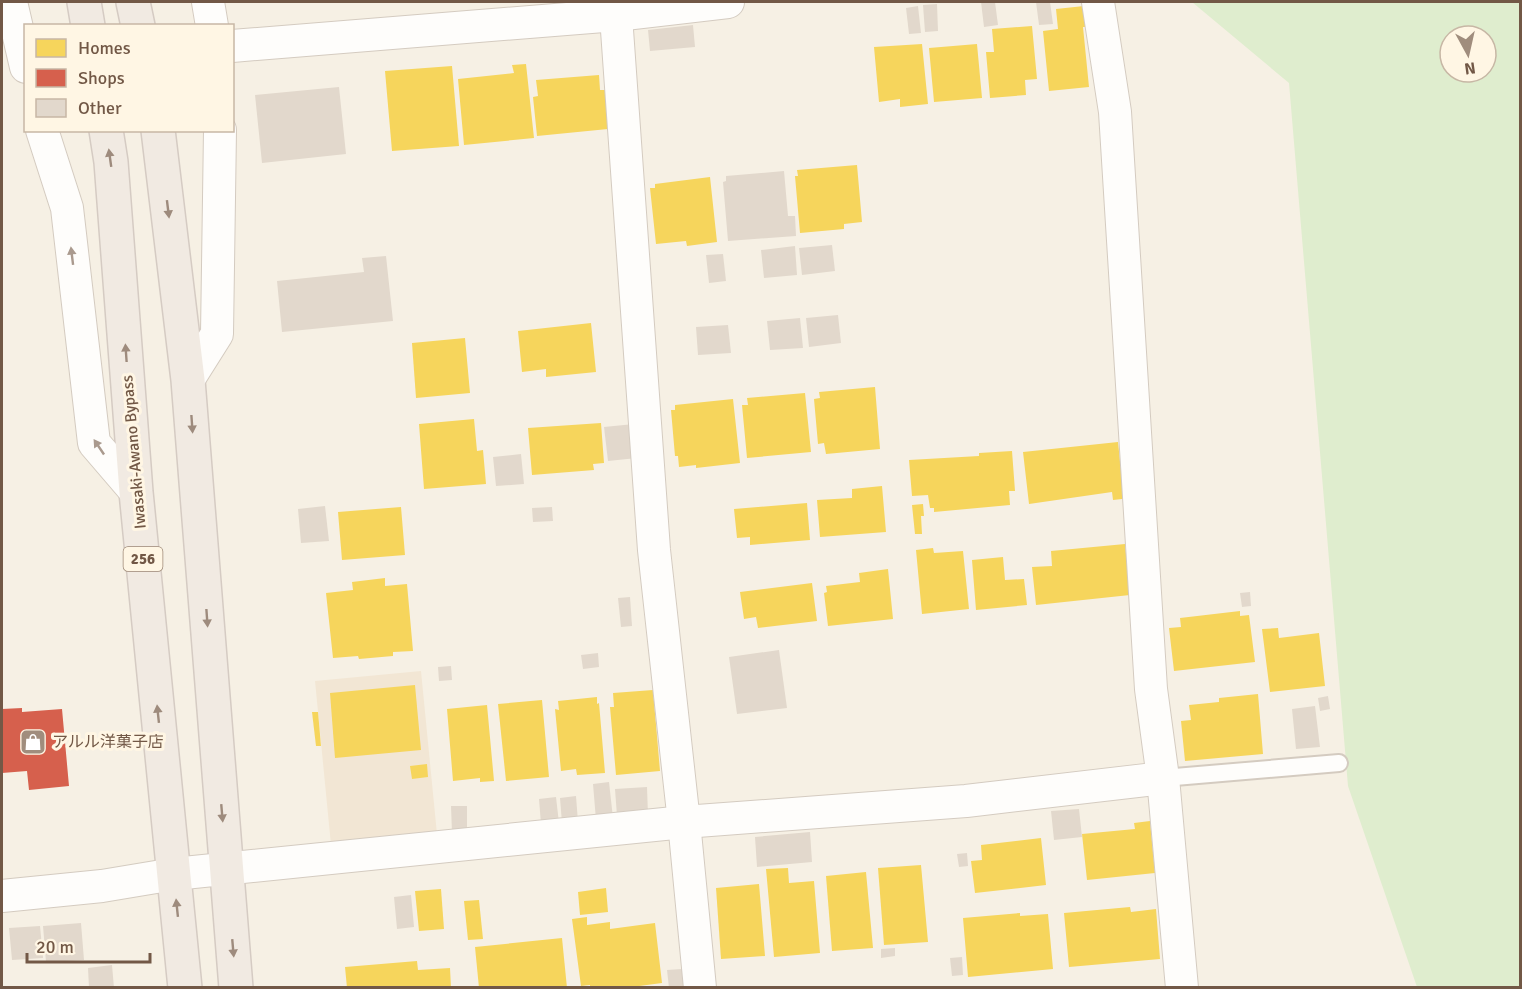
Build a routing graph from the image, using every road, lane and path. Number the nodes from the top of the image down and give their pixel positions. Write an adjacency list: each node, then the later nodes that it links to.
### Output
1 (11, 2): 12 (street)
2 (84, 2): 8 (highway)
3 (133, 2): 9 (highway)
4 (208, 2): 10 (street)
5 (728, 2): 7 (street)
6 (1098, 2): 20 (street)
7 (616, 8): 11 (street); 21 (street)
8 (88, 24)
9 (138, 24)
10 (212, 24)
11 (234, 46)
12 (17, 65)
13 (43, 132): 18 (street, one-way to 13)
14 (106, 132): 18 (highway, Iwasaki-Awano Bypass / 256, one-way to 14)
15 (158, 132): 17 (highway, one-way to 17)
16 (220, 132): 17 (street)
17 (188, 380): 22 (highway, one-way to 22)
18 (136, 492): 23 (highway, Iwasaki-Awano Bypass / 256, one-way to 18)
19 (1339, 763): 20 (lane)
20 (1163, 778): 21 (street); 28 (street)
21 (684, 822): 22 (street); 27 (street)
22 (226, 869): 23 (street); 26 (highway, one-way to 26)
23 (174, 874): 24 (street); 25 (highway, Iwasaki-Awano Bypass / 256, one-way to 23)
24 (2, 896)
25 (185, 987)
26 (236, 987)
27 (700, 987)
28 (1182, 987)

